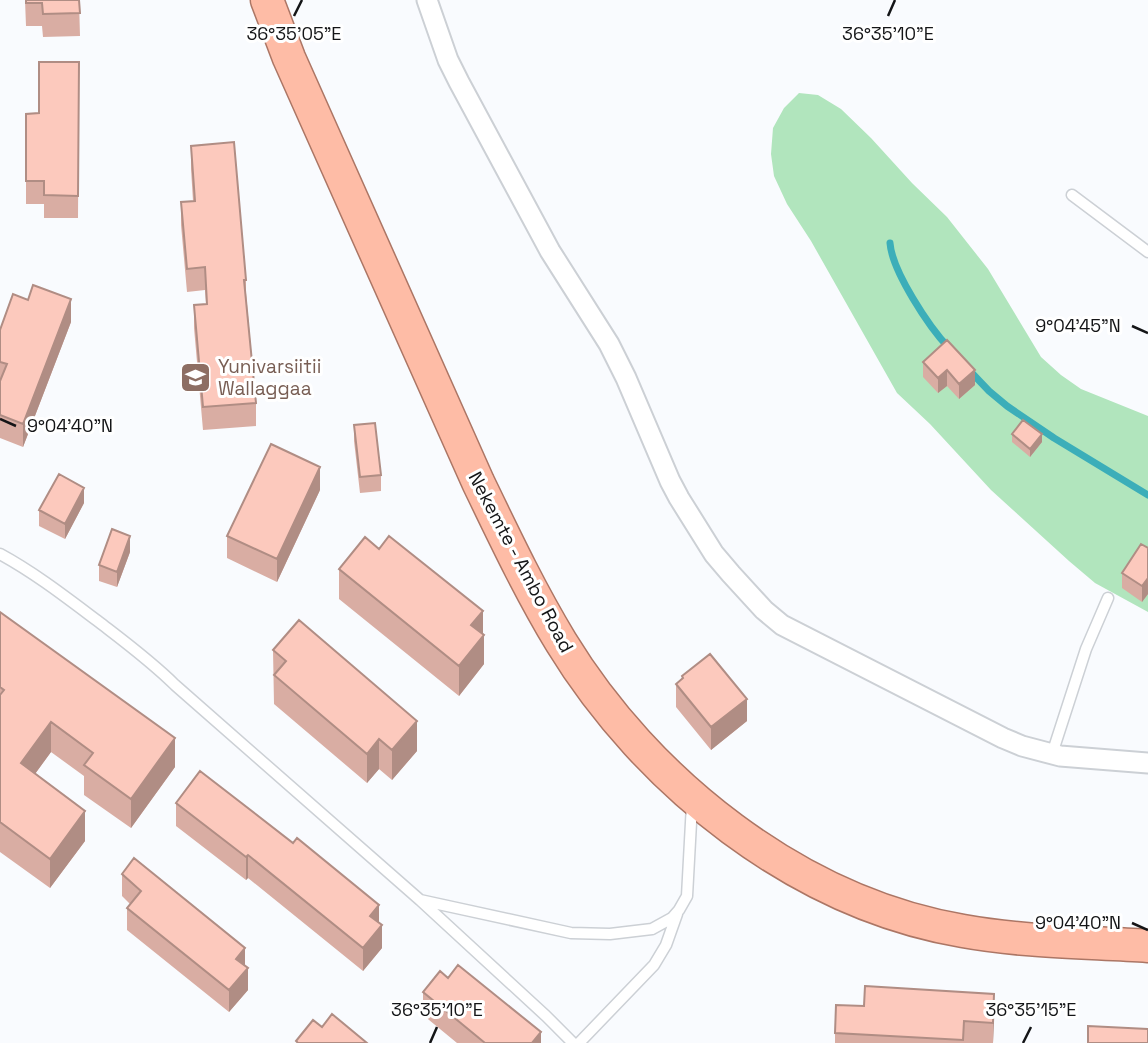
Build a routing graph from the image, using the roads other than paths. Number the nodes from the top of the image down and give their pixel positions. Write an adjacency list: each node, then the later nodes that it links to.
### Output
1 (267, 0): 9 (highway, Nekemte - Ambo Road)
2 (427, 0): 7 (street)
3 (1072, 195): 4 (lane)
4 (1148, 252)
5 (0, 554): 10 (lane)
6 (1108, 598): 7 (lane)
7 (1052, 754): 8 (street)
8 (1148, 763)
9 (693, 798): 11 (lane); 12 (highway, Nekemte - Ambo Road)
10 (420, 900): 11 (lane); 13 (lane)
11 (679, 910): 14 (lane)
12 (1148, 946)
13 (573, 1043)
14 (579, 1043)

